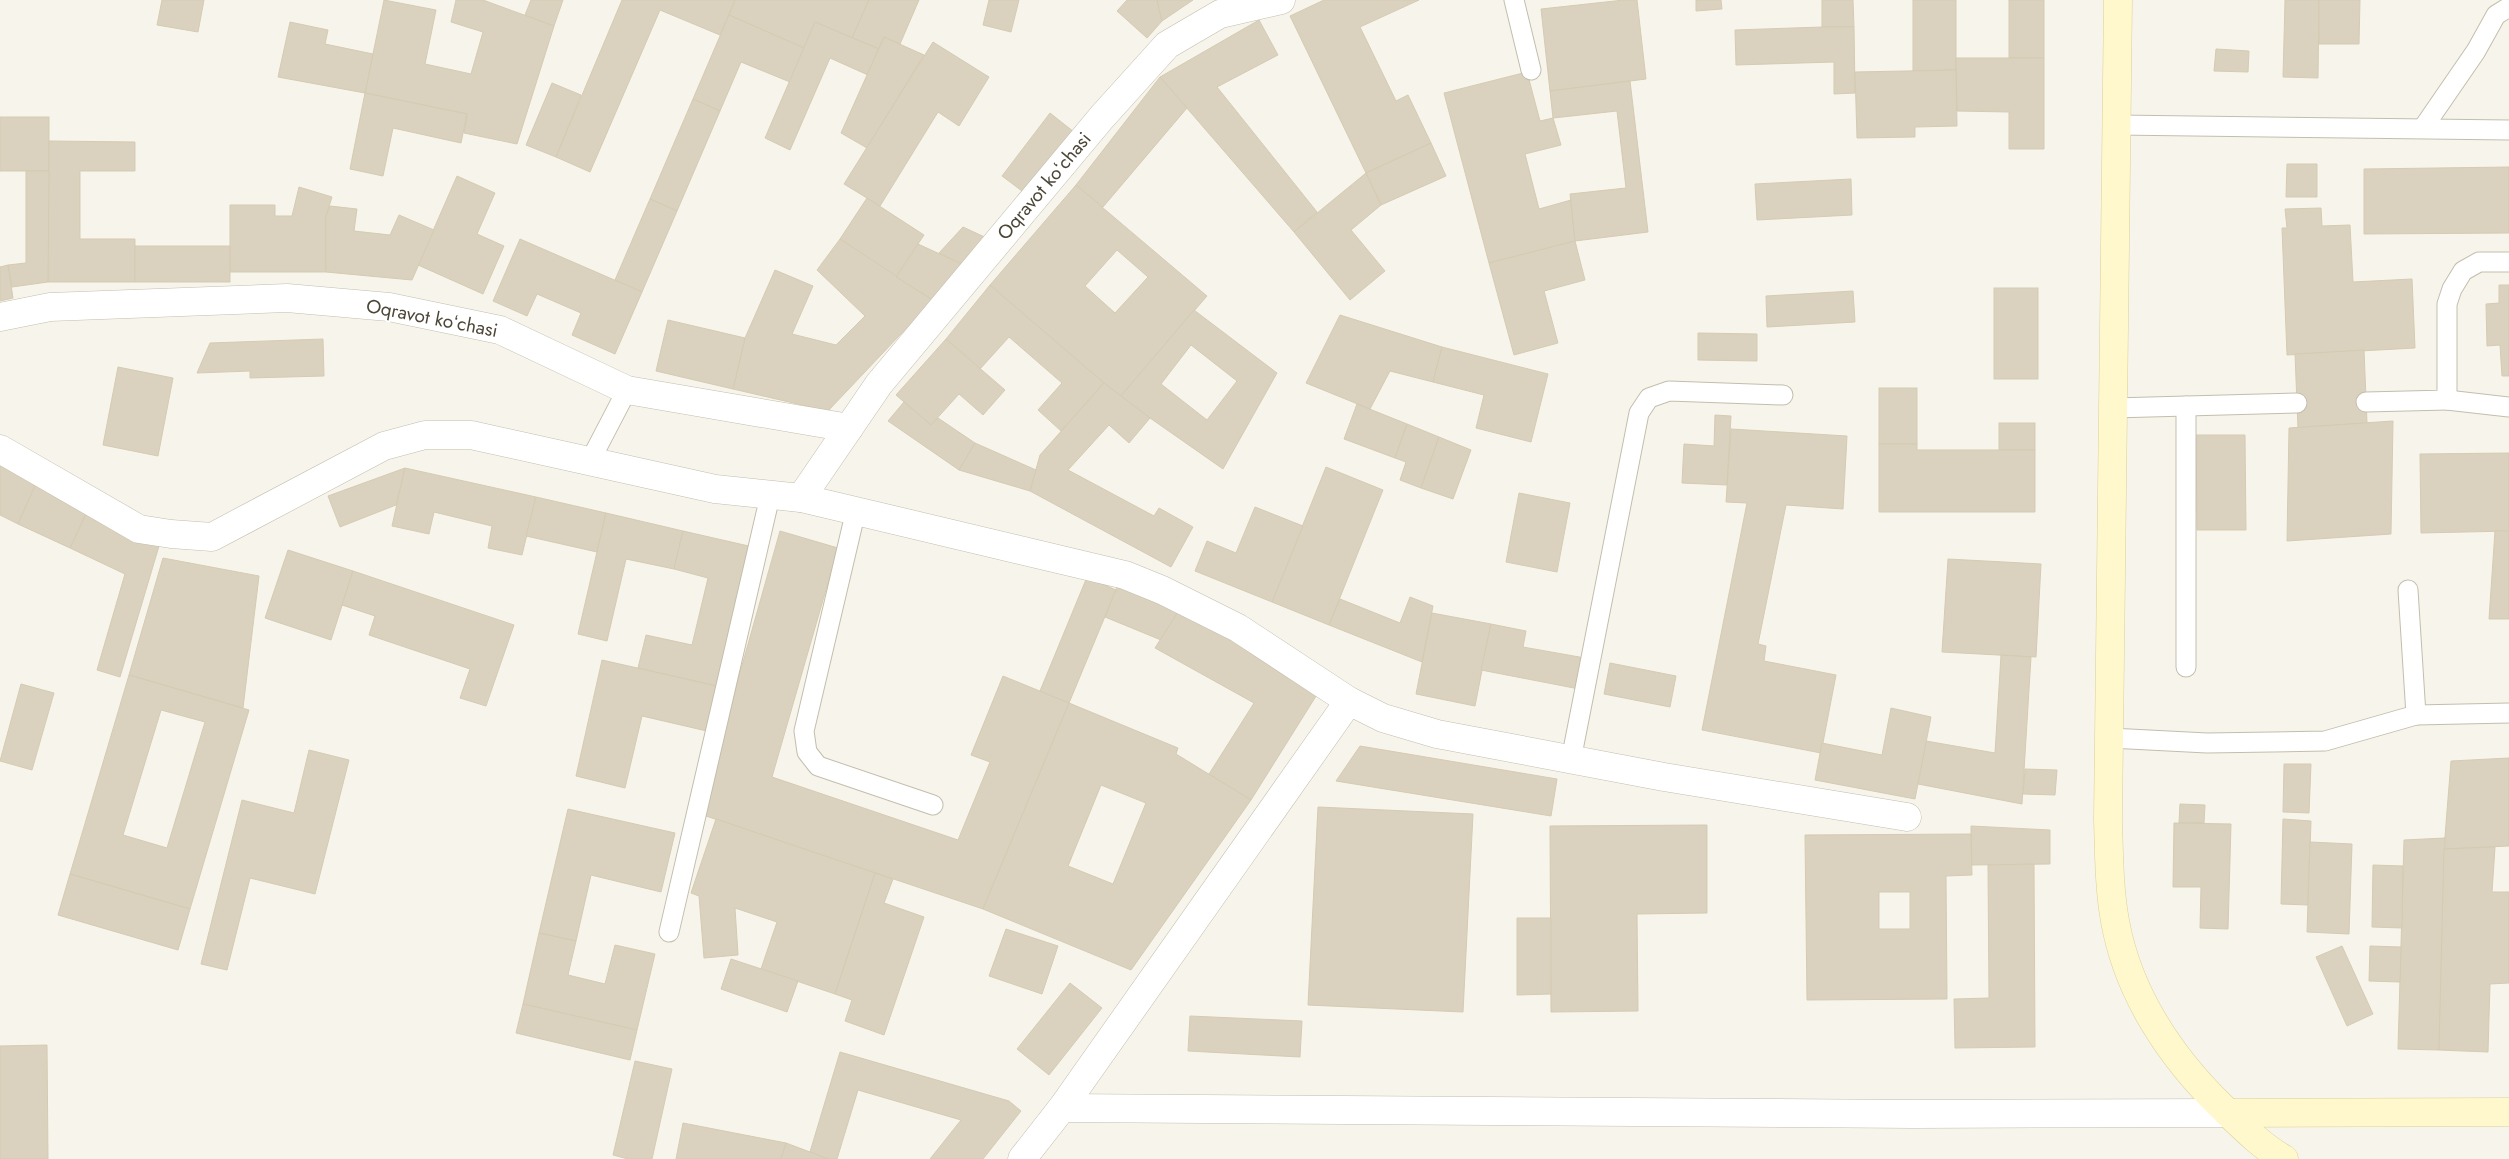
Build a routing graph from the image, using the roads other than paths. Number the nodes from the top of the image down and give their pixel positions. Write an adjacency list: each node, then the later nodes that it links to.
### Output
1 (1281, 0): 19 (street, Oqravot koʻchasi)
2 (1514, 0): 5 (lane)
3 (2118, 0): 6 (main road)
4 (2509, 7): 7 (lane)
5 (1531, 70)
6 (2117, 125): 7 (lane); 18 (main road)
7 (2423, 128): 8 (lane)
8 (2509, 130)
9 (2509, 262): 13 (lane)
10 (0, 317): 11 (street, Oqravot koʻchasi)
11 (627, 390): 19 (street, Oqravot koʻchasi); 21 (lane)
12 (1783, 395): 31 (lane)
13 (2447, 400): 14 (lane); 17 (lane)
14 (2366, 402)
15 (2297, 403): 16 (lane)
16 (2186, 406): 18 (lane); 26 (lane)
17 (2509, 407)
18 (2113, 408): 30 (main road)
19 (849, 428): 23 (street, Oqravot koʻchasi)
20 (0, 449): 21 (street)
21 (590, 460): 22 (street)
22 (770, 496): 23 (street); 34 (lane)
23 (801, 498): 24 (street)
24 (856, 510): 27 (street); 32 (lane)
25 (2408, 590): 29 (lane)
26 (2186, 667)
27 (1349, 701): 31 (street); 35 (street)
28 (2509, 713): 29 (lane)
29 (2416, 715): 30 (lane)
30 (2110, 738): 37 (main road)
31 (1571, 760): 33 (street)
32 (933, 804)
33 (1907, 817)
34 (669, 932)
35 (1062, 1108): 37 (street); 39 (street)
36 (2509, 1112): 37 (main road)
37 (2228, 1113): 38 (main road)
38 (2272, 1156)
39 (1022, 1159)

